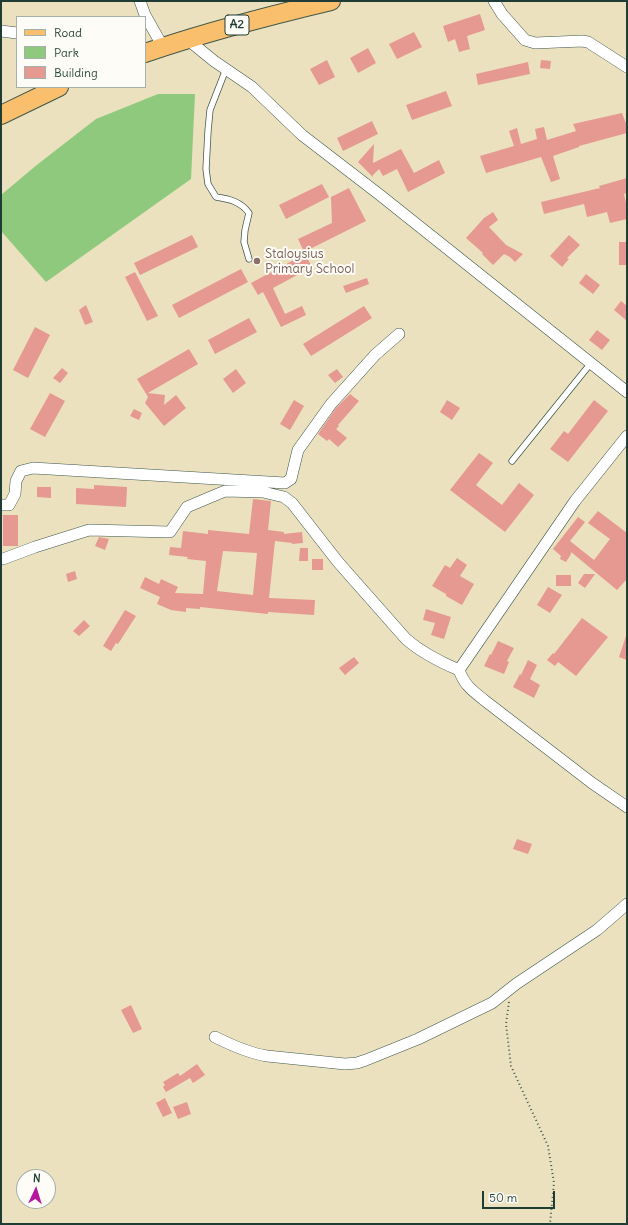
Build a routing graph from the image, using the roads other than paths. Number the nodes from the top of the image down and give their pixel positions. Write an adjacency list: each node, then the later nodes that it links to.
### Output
1 (140, 1): 4 (street)
2 (331, 1): 8 (main road, A2)
3 (494, 1): 11 (street)
4 (146, 16)
5 (146, 17): 9 (street)
6 (1, 31): 7 (street)
7 (16, 33)
8 (187, 39): 9 (main road, A2); 12 (street)
9 (163, 47): 10 (main road, A2)
10 (146, 53)
11 (627, 67)
12 (226, 69): 15 (lane); 17 (street)
13 (57, 88): 14 (main road)
14 (1, 114)
15 (248, 259)
16 (399, 334): 21 (street)
17 (591, 363): 18 (street); 20 (lane)
18 (627, 392)
19 (627, 436): 23 (street)
20 (512, 461)
21 (1, 505)
22 (3, 559): 23 (street)
23 (459, 670): 24 (street)
24 (627, 807)
25 (627, 904): 26 (street)
26 (215, 1037)

